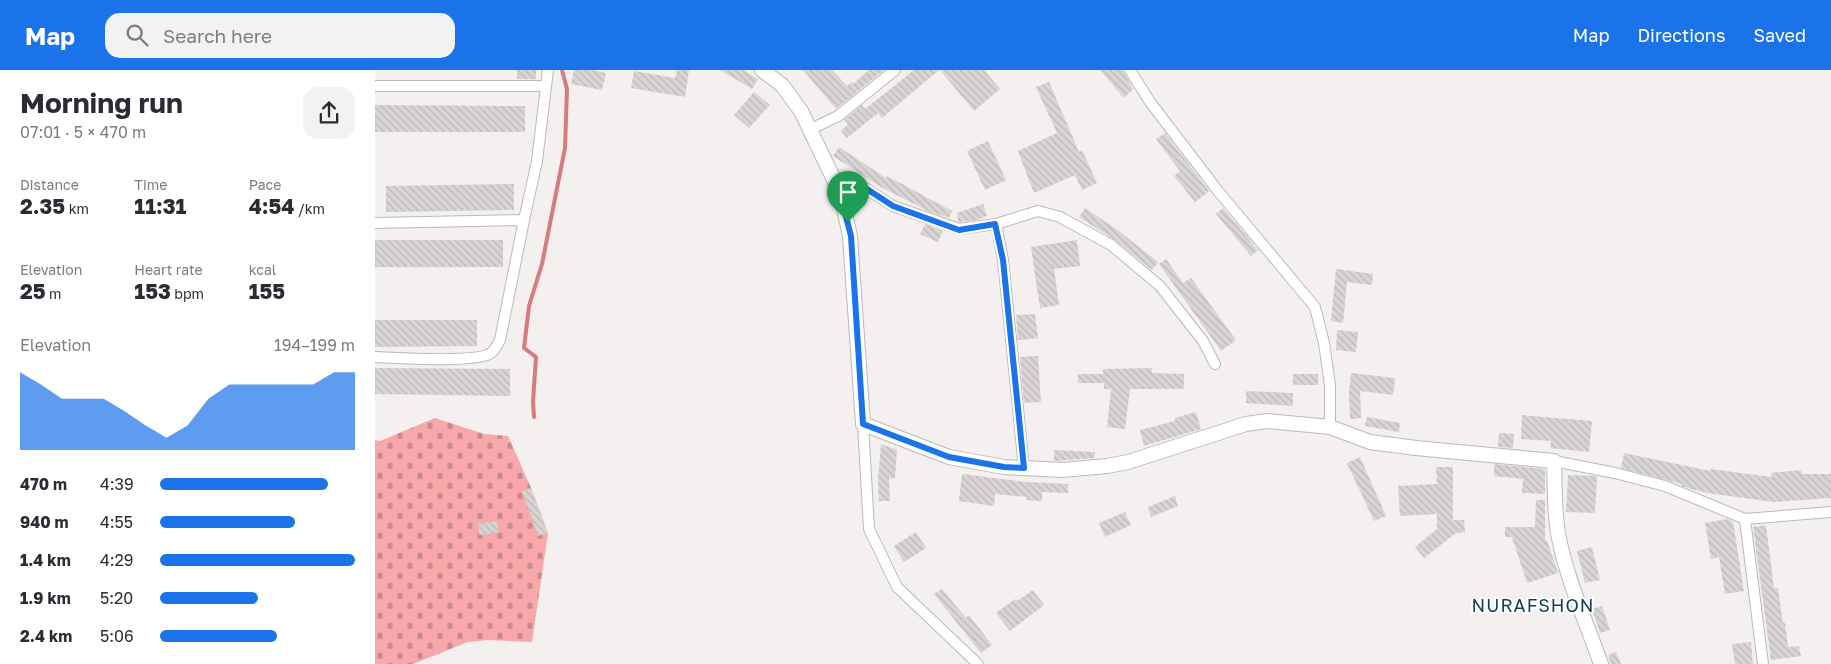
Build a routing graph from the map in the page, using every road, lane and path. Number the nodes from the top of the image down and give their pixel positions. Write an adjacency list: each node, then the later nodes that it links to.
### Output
1 (548, 70): 6 (street)
2 (762, 70): 7 (street)
3 (895, 70): 7 (street)
4 (1130, 70): 15 (street)
5 (375, 86): 6 (street)
6 (546, 86): 9 (street)
7 (809, 130): 8 (street)
8 (835, 182): 11 (street); 14 (street)
9 (524, 220): 10 (street); 12 (street)
10 (375, 223)
11 (995, 224): 13 (street); 17 (street)
12 (375, 358)
13 (1215, 364)
14 (863, 424): 17 (street); 20 (street)
15 (1330, 427): 16 (street); 17 (street)
16 (1555, 460): 19 (street); 21 (street)
17 (1024, 468)
18 (1831, 512): 19 (street)
19 (1745, 519): 22 (street)
20 (978, 664)
21 (1601, 664)
22 (1763, 664)

